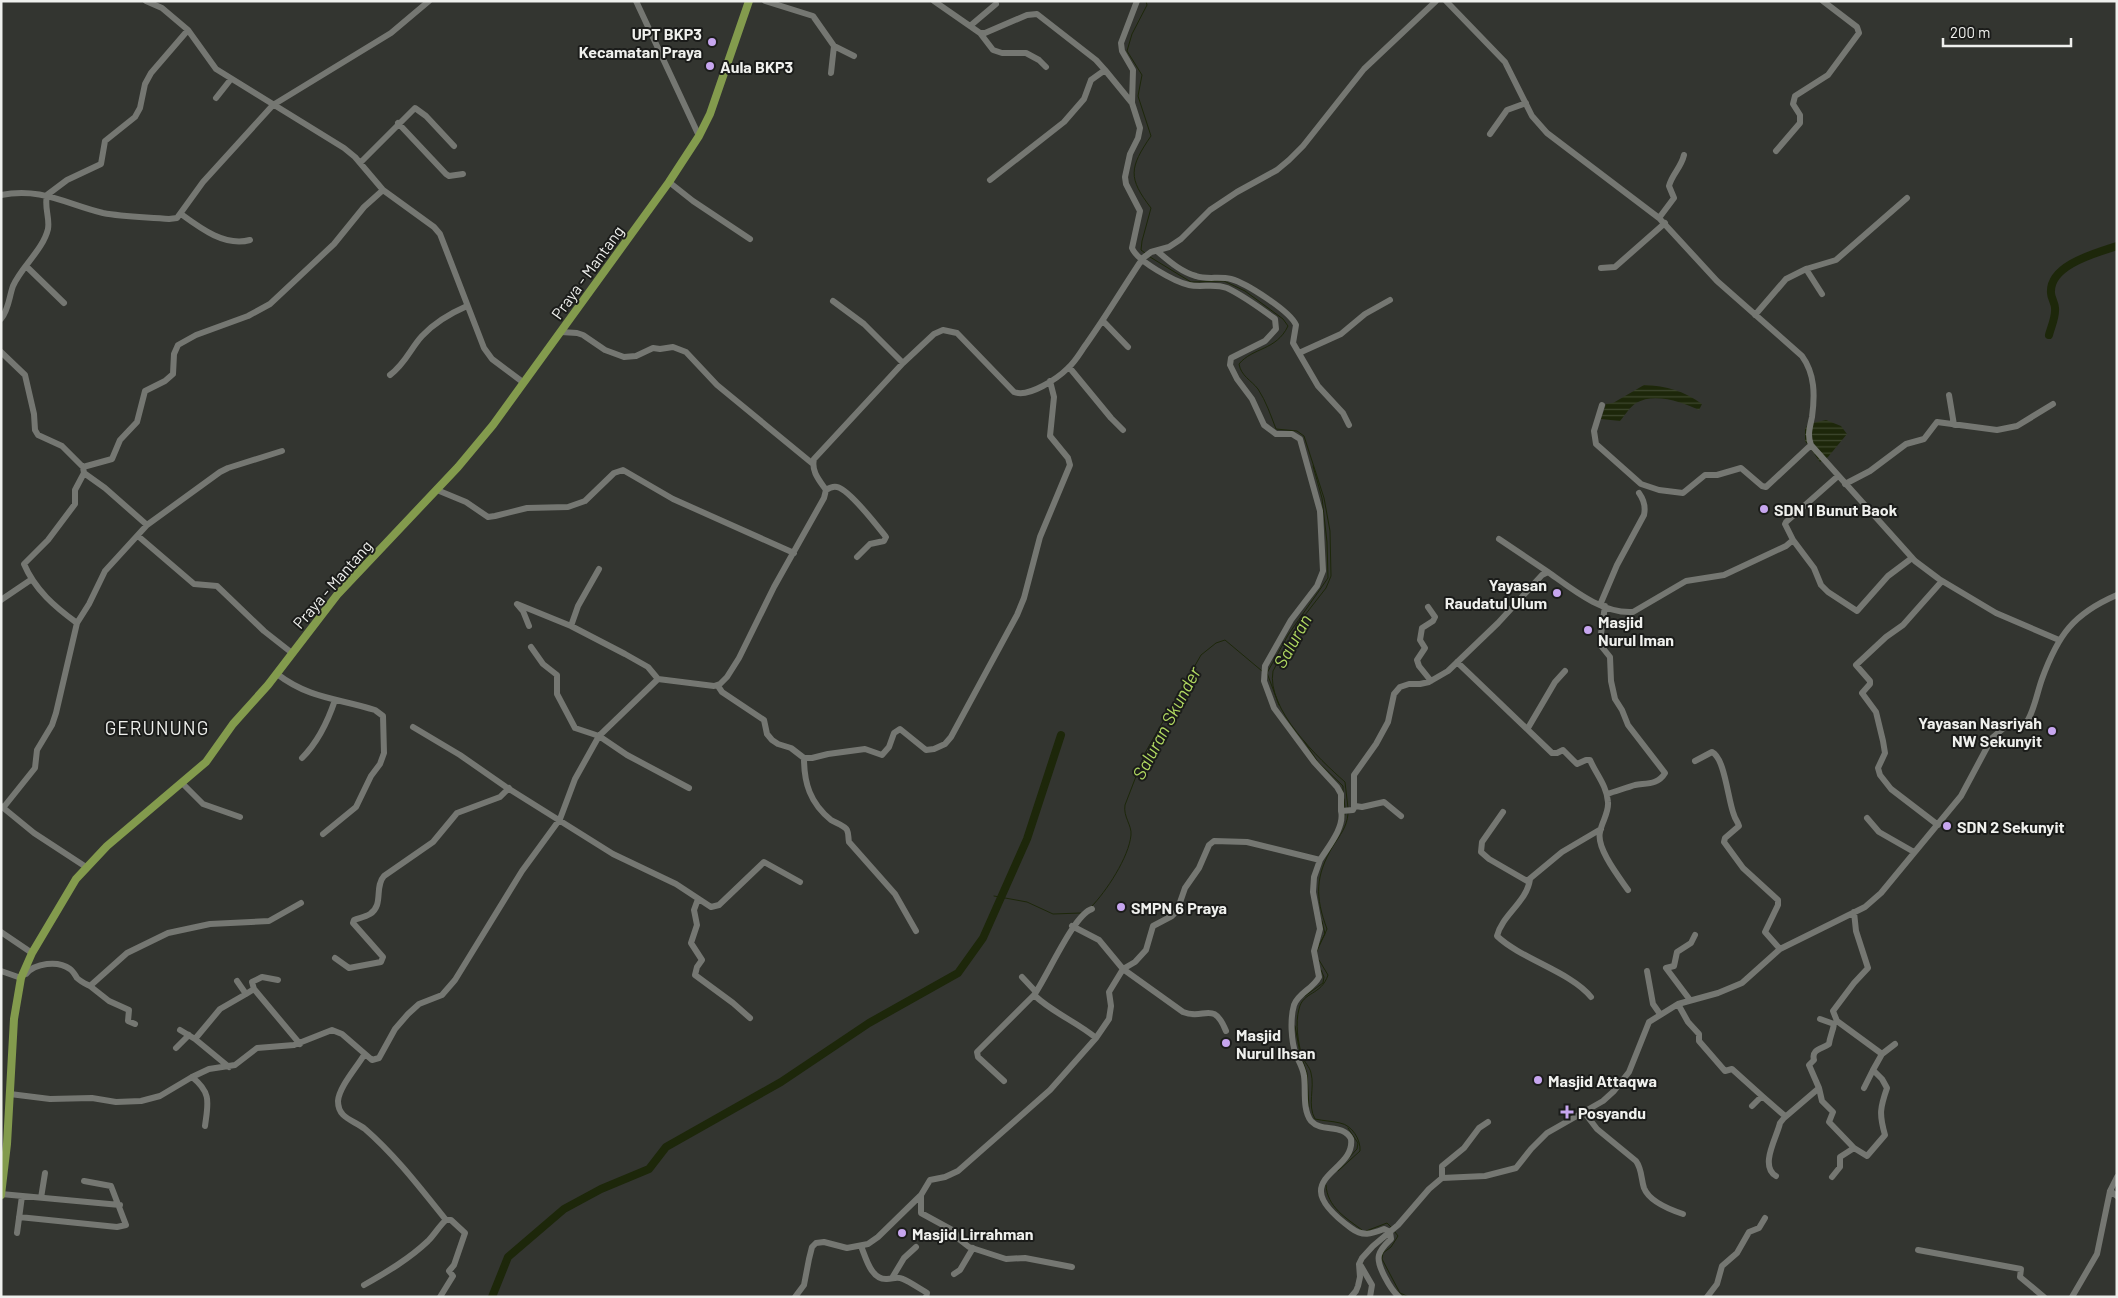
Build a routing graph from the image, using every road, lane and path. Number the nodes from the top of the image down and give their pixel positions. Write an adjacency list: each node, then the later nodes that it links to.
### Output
1 (146, 1): 13 (street)
2 (429, 1): 24 (street)
3 (636, 1): 27 (street)
4 (749, 1): 27 (main road, Praya - Mantang)
5 (765, 1): 15 (street)
6 (934, 1): 12 (street)
7 (1137, 1): 22 (street)
8 (1436, 1): 44 (street)
9 (1446, 1): 23 (street)
10 (1823, 1): 29 (street)
11 (996, 4): 12 (street)
12 (970, 26): 14 (street)
13 (188, 30): 20 (street); 37 (street)
14 (980, 33): 17 (street); 18 (street)
15 (834, 46): 16 (street); 19 (street)
16 (854, 56)
17 (1046, 67)
18 (1105, 70): 22 (street); 33 (street)
19 (831, 73)
20 (231, 79): 21 (street); 24 (street)
21 (216, 98)
22 (1132, 103): 45 (street)
23 (1526, 103): 26 (street); 40 (street)
24 (273, 104): 31 (street); 39 (street)
25 (398, 122): 28 (street); 31 (street); 32 (street)
26 (1490, 134)
27 (700, 136): 34 (main road, Praya - Mantang)
28 (454, 146)
29 (1776, 151)
30 (1684, 155): 40 (street)
31 (360, 162): 35 (street)
32 (463, 174)
33 (990, 180)
34 (669, 182): 42 (street); 57 (main road, Praya - Mantang)
35 (382, 190): 53 (street); 75 (street)
36 (1, 194): 37 (street)
37 (48, 194): 39 (street); 46 (street)
38 (1907, 198): 48 (street)
39 (180, 214): 43 (street)
40 (1659, 218): 41 (street)
41 (1665, 223): 47 (street); 54 (street)
42 (750, 239)
43 (250, 240)
44 (1154, 252): 45 (street); 60 (street)
45 (1142, 260): 56 (street); 121 (street)
46 (27, 267): 52 (street); 55 (street)
47 (1601, 268)
48 (1806, 269): 49 (street); 54 (street)
49 (1822, 294)
50 (1390, 300): 60 (street)
51 (833, 301): 61 (street)
52 (64, 303)
53 (467, 306): 63 (street); 65 (street)
54 (1755, 315): 72 (street)
55 (1, 319)
56 (1102, 321): 58 (street); 62 (street)
57 (560, 332): 65 (main road, Praya - Mantang); 74 (street)
58 (1128, 347)
59 (1, 352): 75 (street)
60 (1299, 353): 69 (street)
61 (903, 363): 64 (street); 74 (street)
62 (1069, 367): 64 (street); 71 (street)
63 (390, 375)
64 (1050, 381): 113 (street)
65 (524, 383): 78 (main road, Praya - Mantang)
66 (1949, 395): 70 (street)
67 (2053, 404): 70 (street)
68 (1602, 405): 72 (street)
69 (1349, 425)
70 (1954, 425): 77 (street)
71 (1123, 430)
72 (1811, 445): 76 (street)
73 (282, 451): 81 (street)
74 (813, 464): 79 (street)
75 (83, 470): 81 (street); 90 (street)
76 (1838, 476): 77 (street); 84 (street)
77 (1845, 484): 87 (street)
78 (437, 490): 85 (street); 101 (main road, Praya - Mantang)
79 (826, 490): 85 (street); 86 (street)
80 (1639, 493): 94 (street)
81 (147, 525): 82 (street)
82 (138, 536): 96 (street); 101 (street)
83 (1499, 538): 89 (street)
84 (1793, 540): 87 (street); 94 (street)
85 (794, 553): 107 (street)
86 (857, 557)
87 (1912, 558): 91 (street)
88 (598, 569): 98 (street)
89 (1548, 572): 94 (street); 102 (street)
90 (32, 580): 93 (street); 96 (street)
91 (1942, 581): 99 (street); 127 (street)
92 (2117, 595): 99 (street)
93 (1, 600)
94 (1602, 606): 118 (street)
95 (1428, 607): 106 (street)
96 (77, 623): 120 (street)
97 (530, 626): 98 (street)
98 (571, 626): 105 (street)
99 (2058, 640): 127 (street)
100 (532, 647): 111 (street)
101 (292, 653): 104 (main road, Praya - Mantang)
102 (1457, 662): 106 (street); 110 (street)
103 (1565, 670): 110 (street)
104 (277, 674): 108 (street); 115 (main road, Praya - Mantang)
105 (658, 678): 107 (street); 111 (street)
106 (1431, 681): 119 (street)
107 (718, 686): 113 (street)
108 (335, 700): 112 (street); 129 (street)
109 (413, 727): 116 (street)
110 (1528, 728): 118 (street)
111 (599, 736): 117 (street); 126 (street)
112 (302, 758)
113 (804, 758): 141 (street)
114 (1695, 761): 144 (street)
115 (182, 783): 124 (street); 132 (main road, Praya - Mantang)
116 (508, 788): 126 (street); 146 (street)
117 (689, 788)
118 (1607, 794): 128 (street)
119 (1354, 808): 121 (street); 123 (street)
120 (3, 810): 132 (street)
121 (1343, 811): 131 (street)
122 (1503, 812): 133 (street)
123 (1401, 816)
124 (240, 817)
125 (1867, 818): 130 (street)
126 (560, 819): 136 (street); 175 (street)
127 (1938, 825): 130 (street)
128 (1601, 829): 133 (street); 135 (street)
129 (323, 834)
130 (1914, 852): 139 (street)
131 (1320, 860): 147 (street); 207 (street)
132 (86, 867): 145 (main road, Praya - Mantang)
133 (1530, 879): 158 (street)
134 (800, 882): 136 (street)
135 (1628, 890)
136 (698, 899): 162 (street)
137 (301, 903): 154 (street)
138 (1092, 909): 140 (street)
139 (1854, 912): 144 (street); 164 (street)
140 (1072, 926): 147 (street); 157 (street)
141 (916, 931)
142 (1, 932): 145 (street)
143 (1695, 935): 159 (street)
144 (1780, 949): 159 (street)
145 (32, 953): 150 (main road, Praya - Mantang)
146 (335, 958)
147 (1123, 969): 167 (street); 169 (street)
148 (1, 971): 150 (street)
149 (1647, 971): 161 (street)
150 (21, 976): 154 (street); 182 (main road, Praya - Mantang)
151 (1022, 977): 157 (street)
152 (278, 980): 155 (street)
153 (237, 981): 156 (street)
154 (90, 986): 165 (street)
155 (254, 988): 156 (street); 171 (street)
156 (246, 994): 170 (street)
157 (1035, 994): 169 (street); 179 (street)
158 (1591, 996)
159 (1690, 1000): 160 (street)
160 (1678, 1004): 161 (street); 183 (street)
161 (1660, 1014): 185 (street)
162 (750, 1018)
163 (1820, 1019): 164 (street)
164 (1835, 1022): 174 (street); 180 (street)
165 (135, 1024)
166 (180, 1030): 168 (street)
167 (1226, 1031)
168 (189, 1035): 170 (street); 173 (street)
169 (1096, 1038): 198 (street)
170 (196, 1039): 176 (street)
171 (300, 1044): 175 (street); 176 (street)
172 (1895, 1044): 174 (street)
173 (176, 1048)
174 (1882, 1054): 177 (street)
175 (364, 1055): 206 (street)
176 (229, 1066): 178 (street)
177 (1873, 1070): 181 (street); 189 (street)
178 (192, 1077): 182 (street); 188 (street)
179 (1004, 1082)
180 (1819, 1088): 186 (street); 189 (street)
181 (1864, 1088)
182 (10, 1094): 197 (main road, Praya - Mantang)
183 (1762, 1096): 184 (street); 186 (street)
184 (1752, 1106)
185 (1584, 1112): 194 (street); 203 (street)
186 (1785, 1116): 191 (street)
187 (1488, 1122): 194 (street)
188 (205, 1126)
189 (1854, 1148): 192 (street)
190 (45, 1173): 201 (street)
191 (1776, 1176)
192 (1832, 1177)
193 (2117, 1177): 196 (street)
194 (1442, 1178): 207 (street)
195 (84, 1180): 202 (street)
196 (2113, 1190): 200 (street); 226 (street)
197 (1, 1194): 199 (street)
198 (921, 1195): 209 (street); 211 (street)
199 (22, 1196): 201 (street); 204 (street)
200 (2117, 1196)
201 (41, 1198): 202 (street)
202 (120, 1205): 204 (street)
203 (1683, 1214)
204 (19, 1217): 208 (street)
205 (1765, 1218): 224 (street)
206 (446, 1220): 217 (street); 218 (street)
207 (1390, 1231): 213 (street); 223 (street)
208 (17, 1233)
209 (861, 1246): 216 (street); 219 (street)
210 (916, 1248): 216 (street)
211 (973, 1248): 214 (street); 215 (street)
212 (1918, 1250): 225 (street)
213 (1359, 1264): 221 (street); 222 (street)
214 (1072, 1267)
215 (954, 1274)
216 (892, 1278): 220 (street)
217 (364, 1285)
218 (440, 1297)
219 (795, 1297)
220 (926, 1297)
221 (1351, 1297)
222 (1370, 1297)
223 (1399, 1297)
224 (1707, 1297)
225 (2044, 1297)
226 (2072, 1297)

